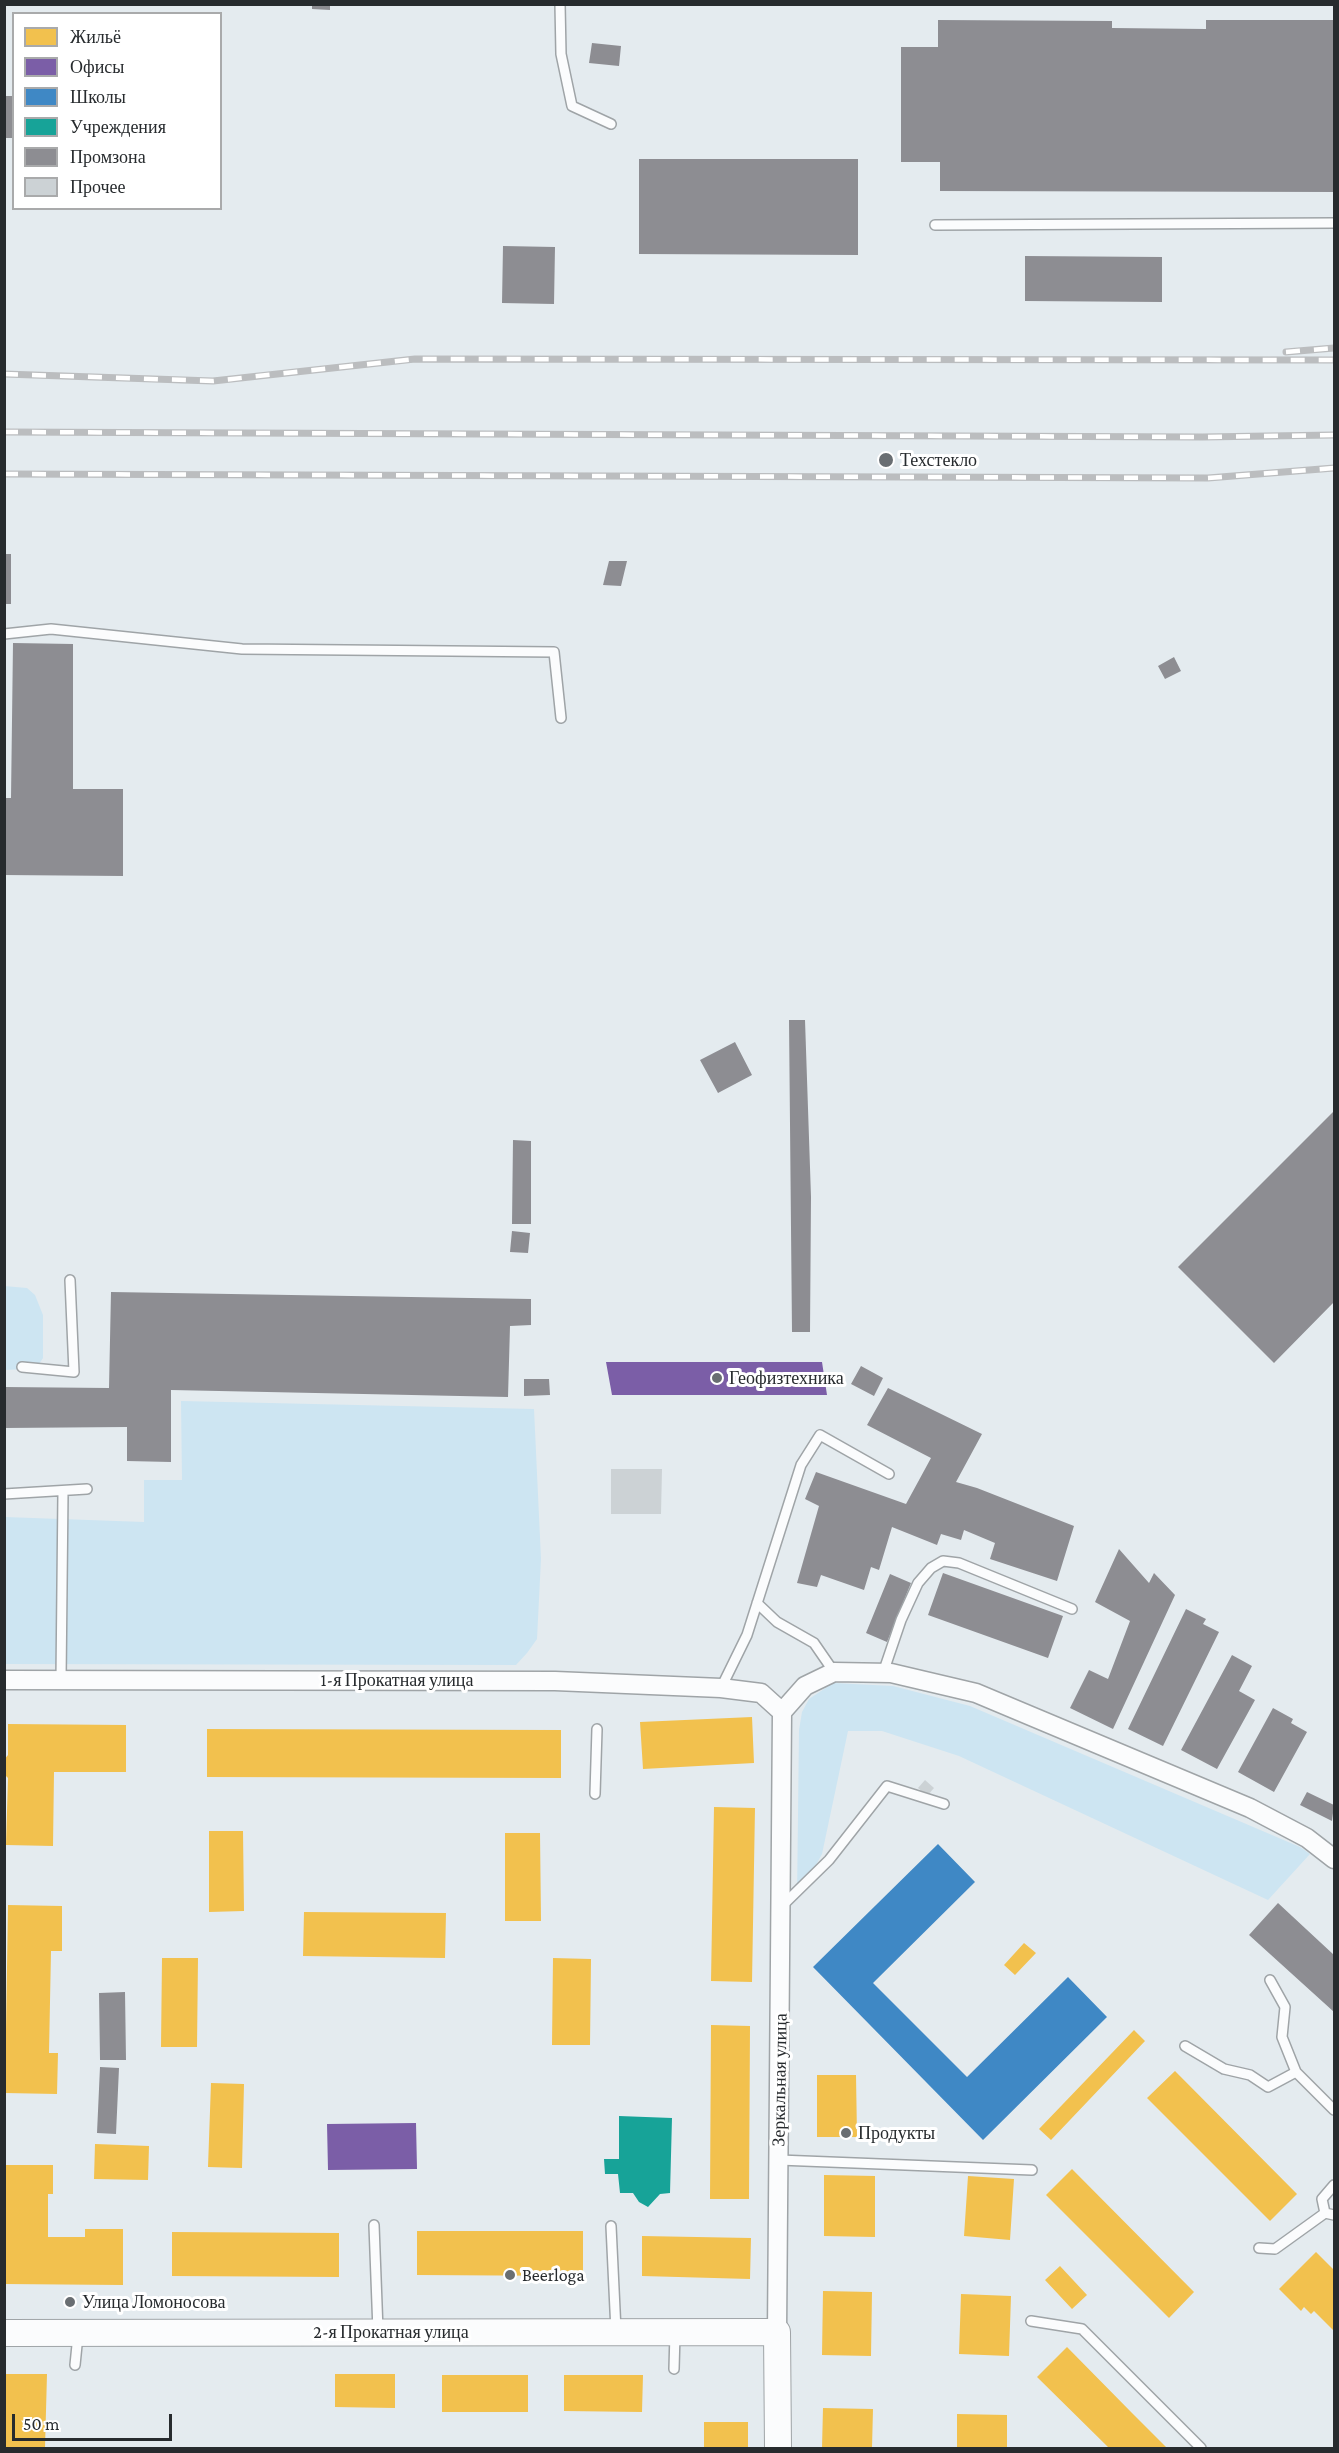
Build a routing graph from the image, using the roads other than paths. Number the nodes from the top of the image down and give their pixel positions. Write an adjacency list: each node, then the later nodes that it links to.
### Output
1 (560, 4): 2 (lane)
2 (611, 124)
3 (1335, 223): 4 (lane)
4 (935, 225)
5 (4, 634): 6 (lane)
6 (561, 718)
7 (70, 1280): 8 (lane)
8 (22, 1367)
9 (889, 1474): 13 (lane)
10 (87, 1489): 11 (lane)
11 (63, 1492): 12 (lane); 18 (lane)
12 (4, 1494)
13 (757, 1604): 15 (lane); 19 (lane)
14 (1072, 1609): 16 (lane)
15 (834, 1672): 16 (street); 20 (street)
16 (883, 1672): 24 (street)
17 (4, 1680): 18 (street, 1-я Прокатная улица)
18 (61, 1680): 19 (street, 1-я Прокатная улица)
19 (721, 1688): 20 (street, 1-я Прокатная улица)
20 (782, 1712): 25 (street, Зеркальная улица)
21 (597, 1730): 22 (lane)
22 (595, 1794)
23 (944, 1804): 25 (lane)
24 (1335, 1859)
25 (782, 1906): 30 (street, Зеркальная улица)
26 (1270, 1980): 28 (lane)
27 (1185, 2046): 28 (lane)
28 (1296, 2072): 29 (lane)
29 (1335, 2110)
30 (779, 2160): 31 (lane); 41 (street, Зеркальная улица)
31 (1032, 2170)
32 (1335, 2185): 33 (lane)
33 (1330, 2214): 36 (lane)
34 (374, 2225): 38 (lane)
35 (611, 2226): 39 (lane)
36 (1259, 2248)
37 (1031, 2320): 47 (lane)
38 (378, 2332): 39 (street, 2-я Прокатная улица); 43 (street, 2-я Прокатная улица)
39 (616, 2332): 40 (street, 2-я Прокатная улица)
40 (675, 2332): 41 (street, 2-я Прокатная улица); 45 (lane)
41 (777, 2332): 46 (street, Зеркальная улица)
42 (4, 2333): 43 (street, 2-я Прокатная улица)
43 (78, 2333): 44 (lane)
44 (75, 2365)
45 (674, 2369)
46 (778, 2448)
47 (1201, 2448)

